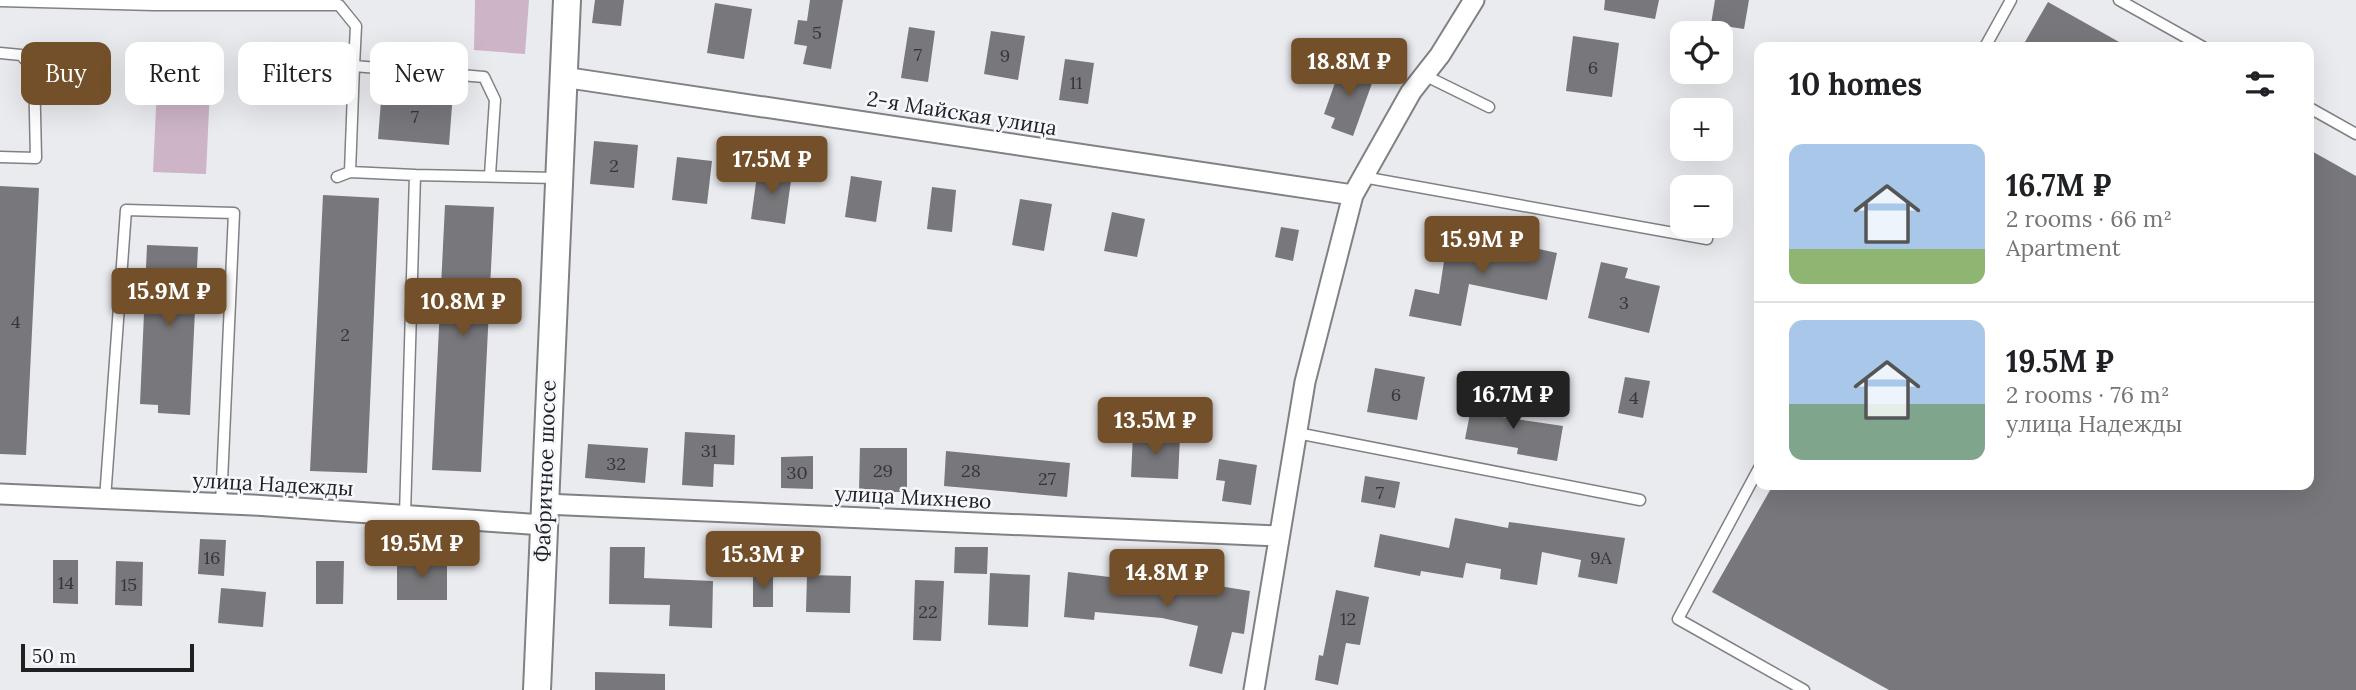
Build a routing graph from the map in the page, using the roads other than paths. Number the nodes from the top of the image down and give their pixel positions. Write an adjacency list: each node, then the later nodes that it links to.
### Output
1 (567, 0): 12 (main road, Фабричное шоссе)
2 (1474, 0): 11 (street)
3 (2011, 0): 7 (lane)
4 (2119, 0): 8 (lane)
5 (0, 1): 6 (lane)
6 (355, 42)
7 (1988, 42)
8 (2194, 42)
9 (0, 53): 17 (lane)
10 (356, 66): 20 (lane)
11 (1424, 75): 14 (lane); 21 (street)
12 (563, 77): 23 (main road, Фабричное шоссе); 24 (street, 2-я Майская улица)
13 (353, 105): 18 (lane)
14 (1489, 107)
15 (2314, 110): 16 (lane)
16 (2356, 134)
17 (0, 157)
18 (350, 172): 19 (lane); 22 (lane)
19 (415, 175): 20 (lane); 33 (lane)
20 (490, 175): 23 (lane)
21 (1362, 176): 24 (street); 25 (lane)
22 (337, 177)
23 (557, 178): 32 (main road, Фабричное шоссе)
24 (1353, 195): 26 (street)
25 (1707, 239)
26 (1297, 433): 30 (lane); 34 (street)
27 (1754, 477): 37 (lane)
28 (0, 494): 29 (street, улица Надежды)
29 (106, 499): 31 (street, улица Надежды); 31 (lane)
30 (1640, 500)
31 (222, 504): 33 (street, улица Надежды)
32 (544, 514): 33 (street, улица Надежды); 34 (street, улица Михнево); 35 (main road, Фабричное шоссе)
33 (405, 515)
34 (1279, 536): 36 (street)
35 (537, 690)
36 (1254, 690)
37 (1804, 690)

